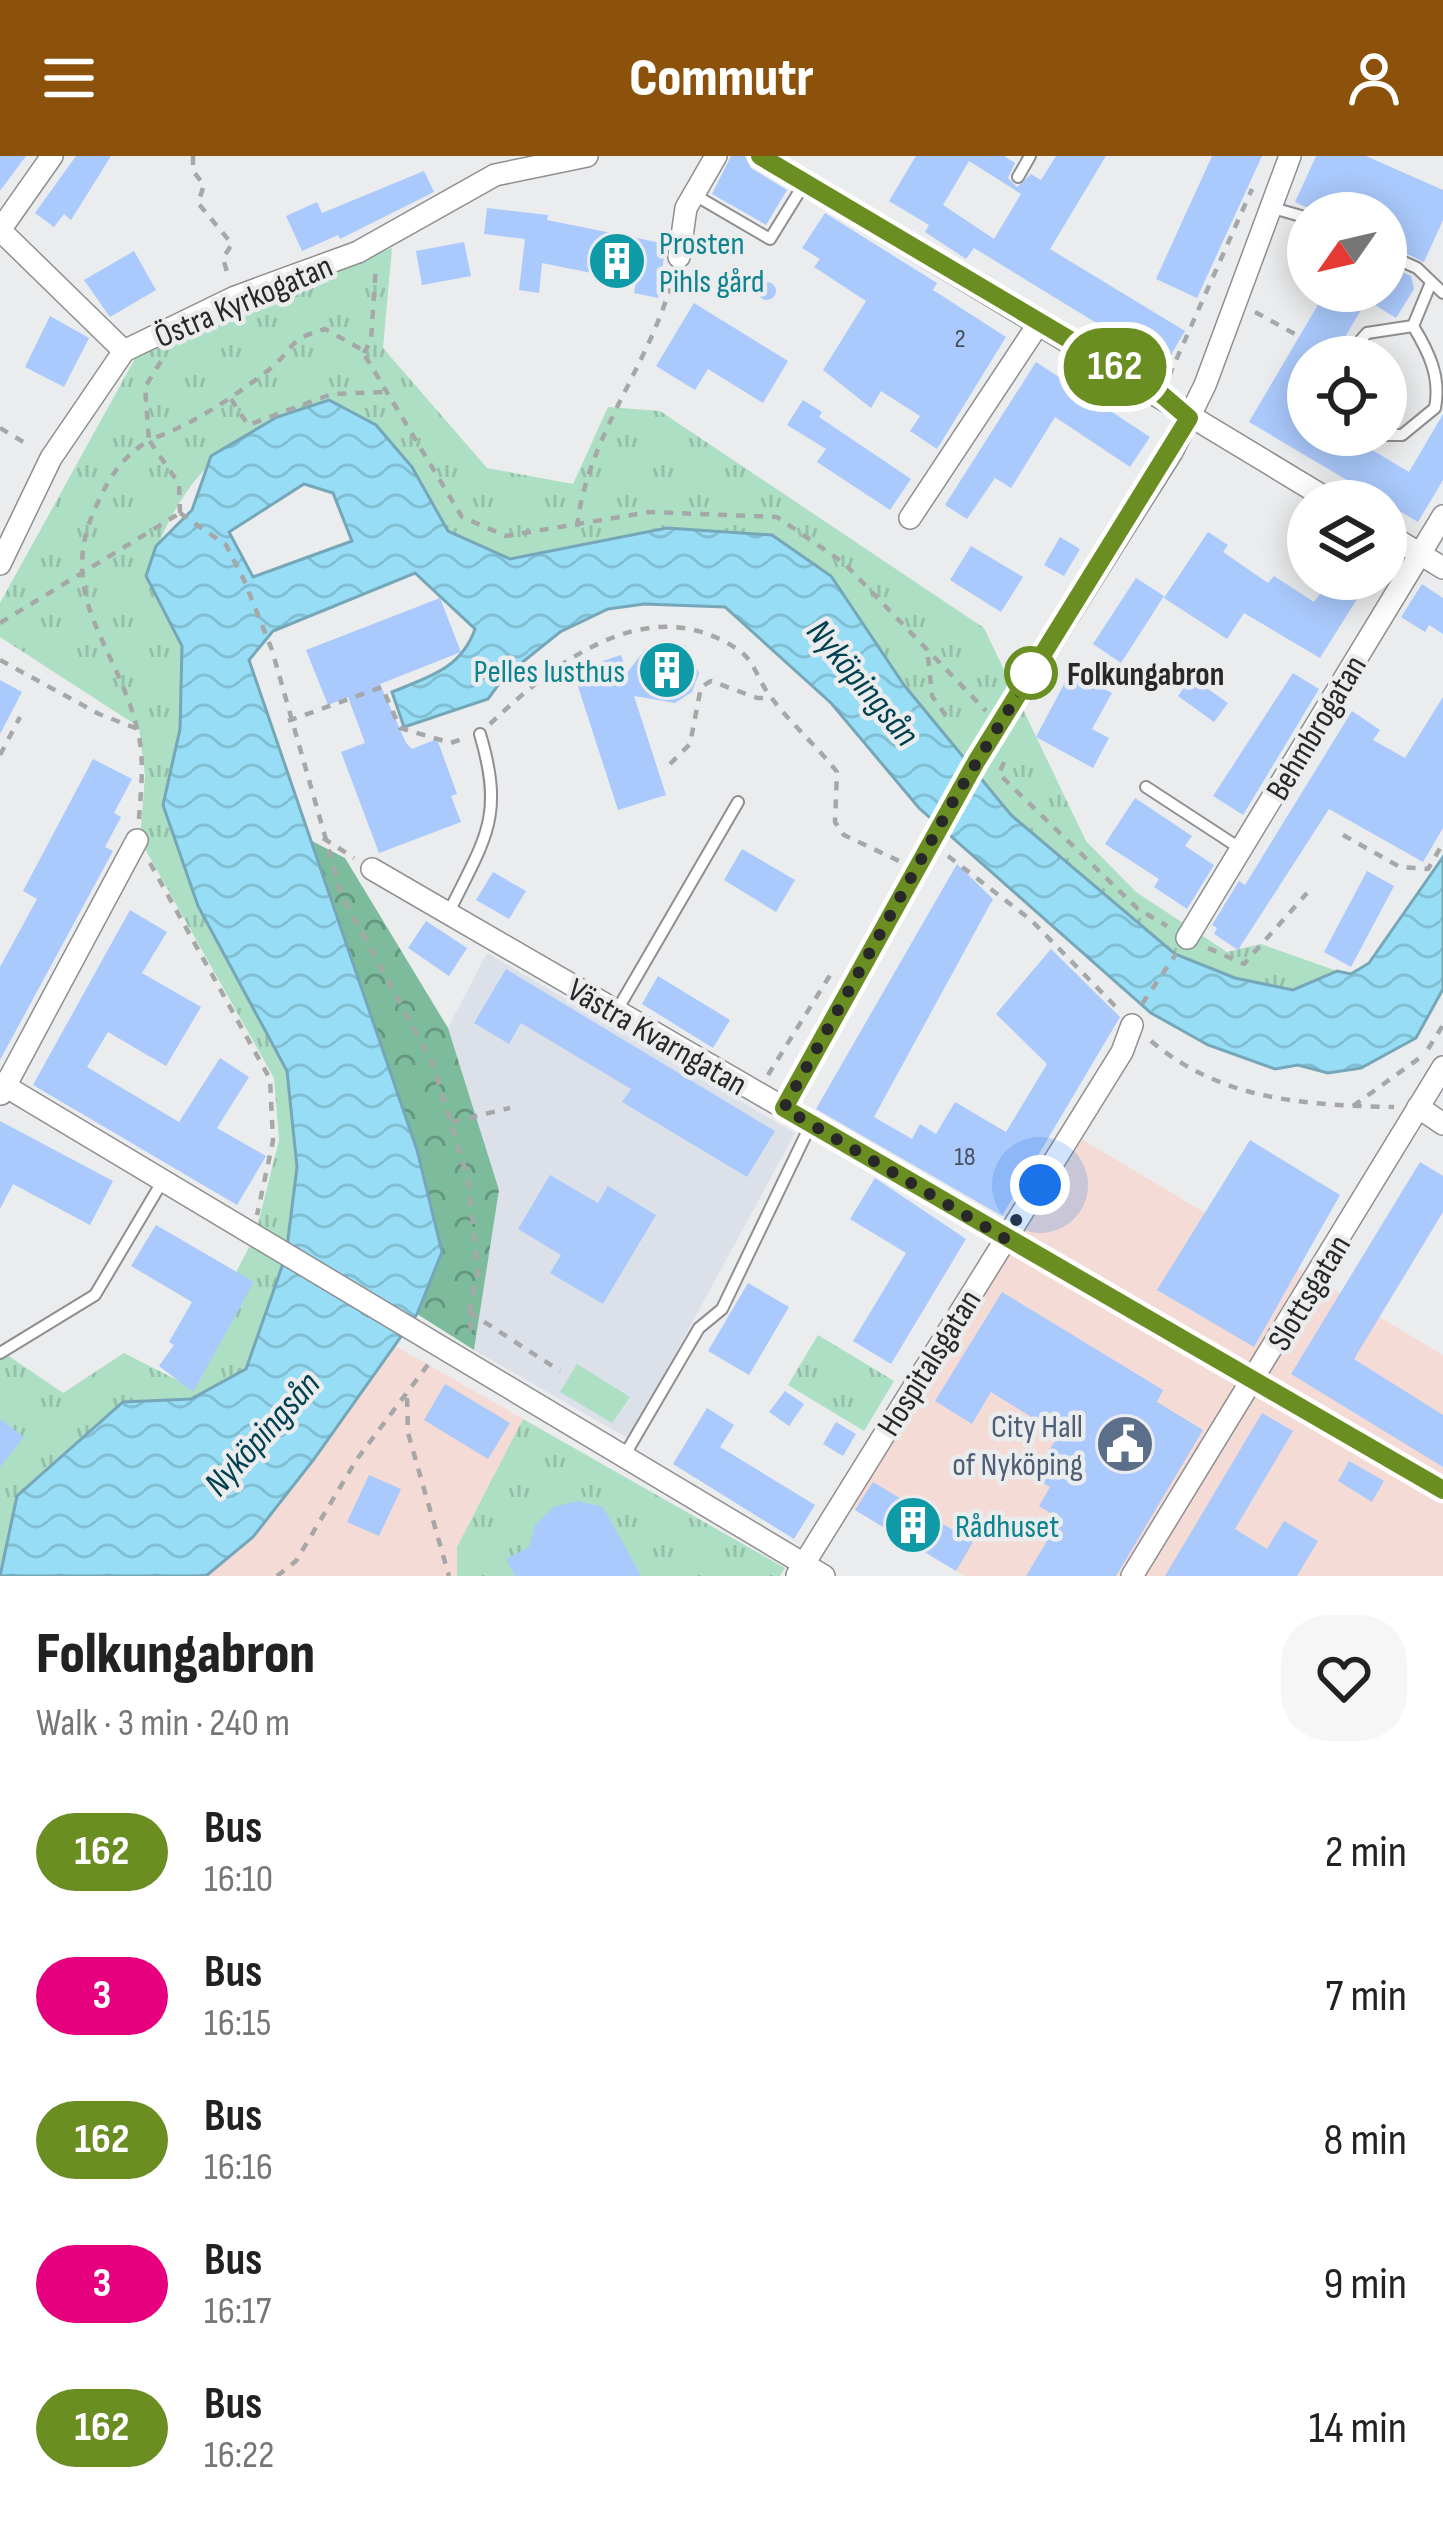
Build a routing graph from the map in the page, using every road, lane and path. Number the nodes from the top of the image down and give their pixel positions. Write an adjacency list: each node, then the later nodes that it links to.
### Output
1 (52, 156): 16 (street)
2 (194, 156): 22 (path)
3 (478, 156): 12 (street)
4 (587, 156): 12 (street, Östra Kyrkogatan)
5 (716, 156): 13 (street)
6 (760, 156): 11 (street)
7 (1030, 156): 9 (lane)
8 (1290, 156): 14 (street)
9 (1018, 177)
10 (1257, 177): 32 (path)
11 (805, 183): 13 (lane); 24 (street)
12 (477, 185): 17 (street, Östra Kyrkogatan)
13 (693, 194): 18 (street)
14 (1269, 208): 15 (lane); 23 (street)
15 (1287, 213)
16 (0, 230): 29 (street)
17 (379, 240): 22 (street, Östra Kyrkogatan); 30 (path)
18 (679, 257): 43 (path)
19 (1407, 263): 20 (lane)
20 (1430, 285): 21 (lane); 25 (lane)
21 (1443, 293)
22 (235, 297): 29 (street, Östra Kyrkogatan)
23 (1235, 300): 26 (path); 34 (street)
24 (1039, 323): 32 (street); 42 (street)
25 (1412, 326): 27 (lane); 36 (lane)
26 (1295, 334)
27 (1364, 336)
28 (172, 350): 38 (path)
29 (124, 351): 46 (street, Östra Kyrkogatan)
30 (364, 353): 31 (path); 33 (path)
31 (388, 392): 33 (path); 43 (path)
32 (1161, 394): 34 (street)
33 (230, 399): 38 (path)
34 (1189, 418): 39 (street); 56 (street)
35 (0, 428): 37 (path)
36 (1407, 431)
37 (9, 434)
38 (149, 440): 40 (path); 48 (path)
39 (1295, 480)
40 (180, 513): 48 (path); 55 (path)
41 (1443, 516): 45 (street, Behmbrogatan)
42 (910, 518)
43 (577, 527): 50 (path)
44 (1407, 545): 45 (street)
45 (1421, 553): 47 (street); 69 (street, Behmbrogatan)
46 (0, 564)
47 (1443, 568)
48 (78, 576): 49 (path); 57 (path)
49 (0, 623)
50 (928, 657): 54 (path); 56 (path)
51 (0, 660): 57 (path)
52 (771, 698): 58 (path); 60 (path); 68 (path)
53 (20, 717): 59 (path)
54 (947, 718)
55 (288, 721): 58 (path); 65 (path)
56 (999, 723): 85 (street)
57 (138, 729): 66 (path)
58 (480, 734): 73 (lane)
59 (0, 755)
60 (670, 764)
61 (998, 774): 74 (path)
62 (1146, 787): 69 (lane)
63 (738, 802): 76 (lane)
64 (1343, 836): 67 (path)
65 (323, 838): 71 (path); 86 (path)
66 (137, 840): 81 (street); 91 (path)
67 (1443, 843)
68 (907, 847)
69 (1240, 849): 74 (street, Behmbrogatan)
70 (963, 863): 77 (path)
71 (371, 869): 73 (street, Västra Kvarngatan)
72 (1307, 893): 74 (path)
73 (448, 914): 76 (street, Västra Kvarngatan)
74 (1185, 941): 77 (path)
75 (839, 962): 80 (path)
76 (616, 1012): 80 (street, Västra Kvarngatan)
77 (1136, 1016): 82 (path); 90 (street, Hospitalsgatan)
78 (1443, 1025): 82 (path)
79 (1443, 1067): 83 (street, Slottsgatan)
80 (743, 1087): 85 (street, Västra Kvarngatan)
81 (2, 1088): 89 (street)
82 (1353, 1106): 83 (path)
83 (1418, 1107): 88 (street); 97 (street, Slottsgatan)
84 (510, 1108): 86 (path)
85 (784, 1108): 87 (street, Västra Kvarngatan)
86 (451, 1122): 92 (path)
87 (812, 1124): 90 (street, Västra Kvarngatan); 99 (lane)
88 (1443, 1124)
89 (162, 1182): 91 (street); 95 (lane)
90 (1004, 1238): 97 (street, Västra Kvarngatan); 101 (street, Hospitalsgatan)
91 (254, 1239): 94 (street)
92 (470, 1312): 93 (path); 96 (path)
93 (475, 1332)
94 (440, 1347): 98 (path); 99 (street)
95 (0, 1353)
96 (560, 1371)
97 (1253, 1383): 100 (street, Västra Kvarngatan); 104 (street, Slottsgatan)
98 (406, 1397): 102 (path); 103 (path)
99 (623, 1459): 101 (street)
100 (1443, 1490)
101 (808, 1572)
102 (277, 1576)
103 (449, 1576)
104 (1132, 1576)

